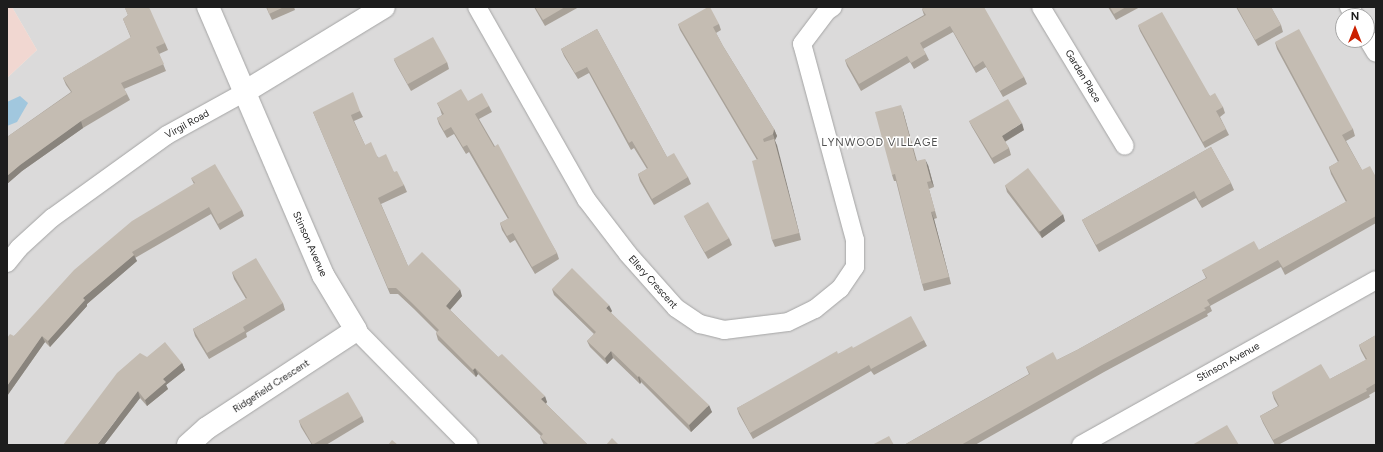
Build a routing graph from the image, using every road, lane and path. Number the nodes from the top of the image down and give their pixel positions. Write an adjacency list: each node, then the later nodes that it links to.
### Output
1 (208, 7): 6 (street, Stinson Avenue)
2 (384, 7): 6 (street, Virgil Road)
3 (476, 7): 4 (street, Ellery Crescent)
4 (833, 7)
5 (1041, 7): 7 (street, Garden Place)
6 (243, 93): 8 (street, Virgil Road); 10 (street, Stinson Avenue)
7 (1125, 146)
8 (7, 264)
9 (1376, 280): 13 (street, Stinson Avenue)
10 (356, 330): 11 (street, Ridgefield Crescent); 12 (street, Stinson Avenue)
11 (188, 445)
12 (469, 445)
13 (1081, 445)

